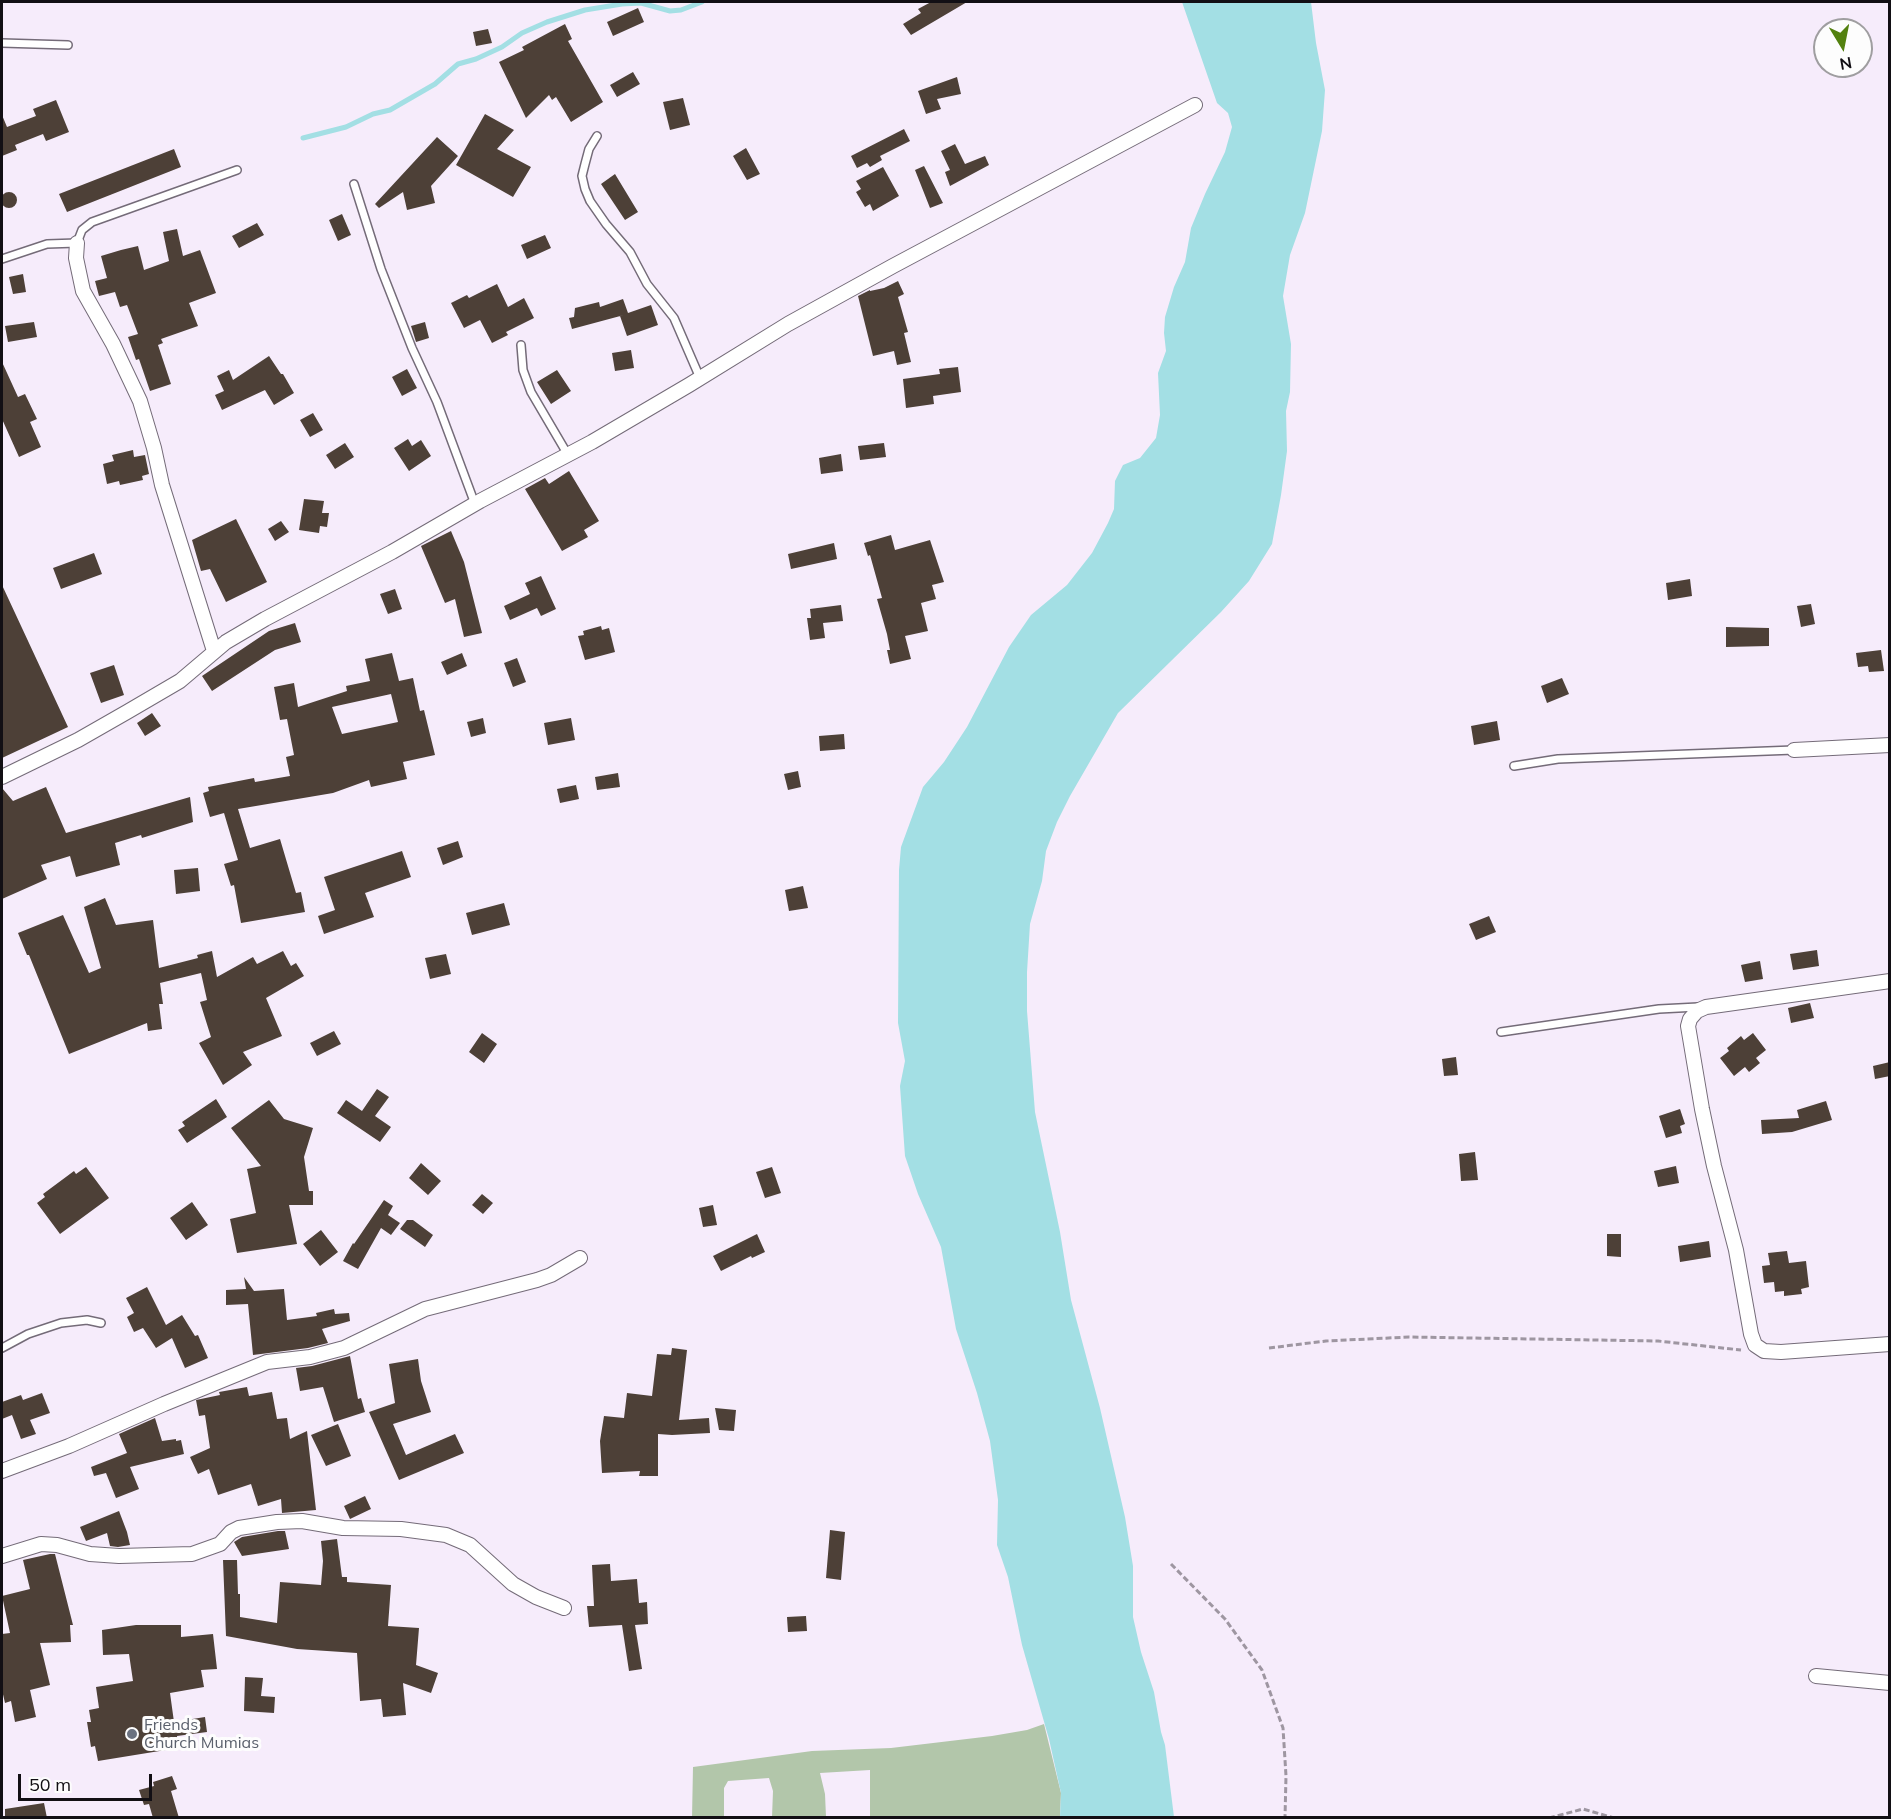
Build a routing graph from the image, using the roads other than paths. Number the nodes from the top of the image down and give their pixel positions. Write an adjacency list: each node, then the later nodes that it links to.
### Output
1 (2, 43): 2 (lane)
2 (68, 45)
3 (1195, 105): 10 (street)
4 (597, 136): 10 (lane)
5 (237, 170): 7 (lane)
6 (354, 184): 12 (lane)
7 (77, 243): 8 (lane); 13 (street)
8 (2, 259)
9 (521, 345): 11 (lane)
10 (700, 378): 11 (street)
11 (568, 455): 12 (street)
12 (476, 504): 13 (street)
13 (214, 651): 17 (street)
14 (1890, 745): 15 (street)
15 (1794, 750): 16 (lane)
16 (1514, 766)
17 (2, 777)
18 (1890, 981): 19 (street)
19 (1706, 1007): 20 (lane); 23 (street)
20 (1501, 1032)
21 (580, 1258): 25 (street)
22 (101, 1323): 24 (lane)
23 (1890, 1344)
24 (2, 1348)
25 (2, 1471)
26 (2, 1556): 27 (street)
27 (564, 1608)
28 (1816, 1676): 29 (street)
29 (1890, 1683)

